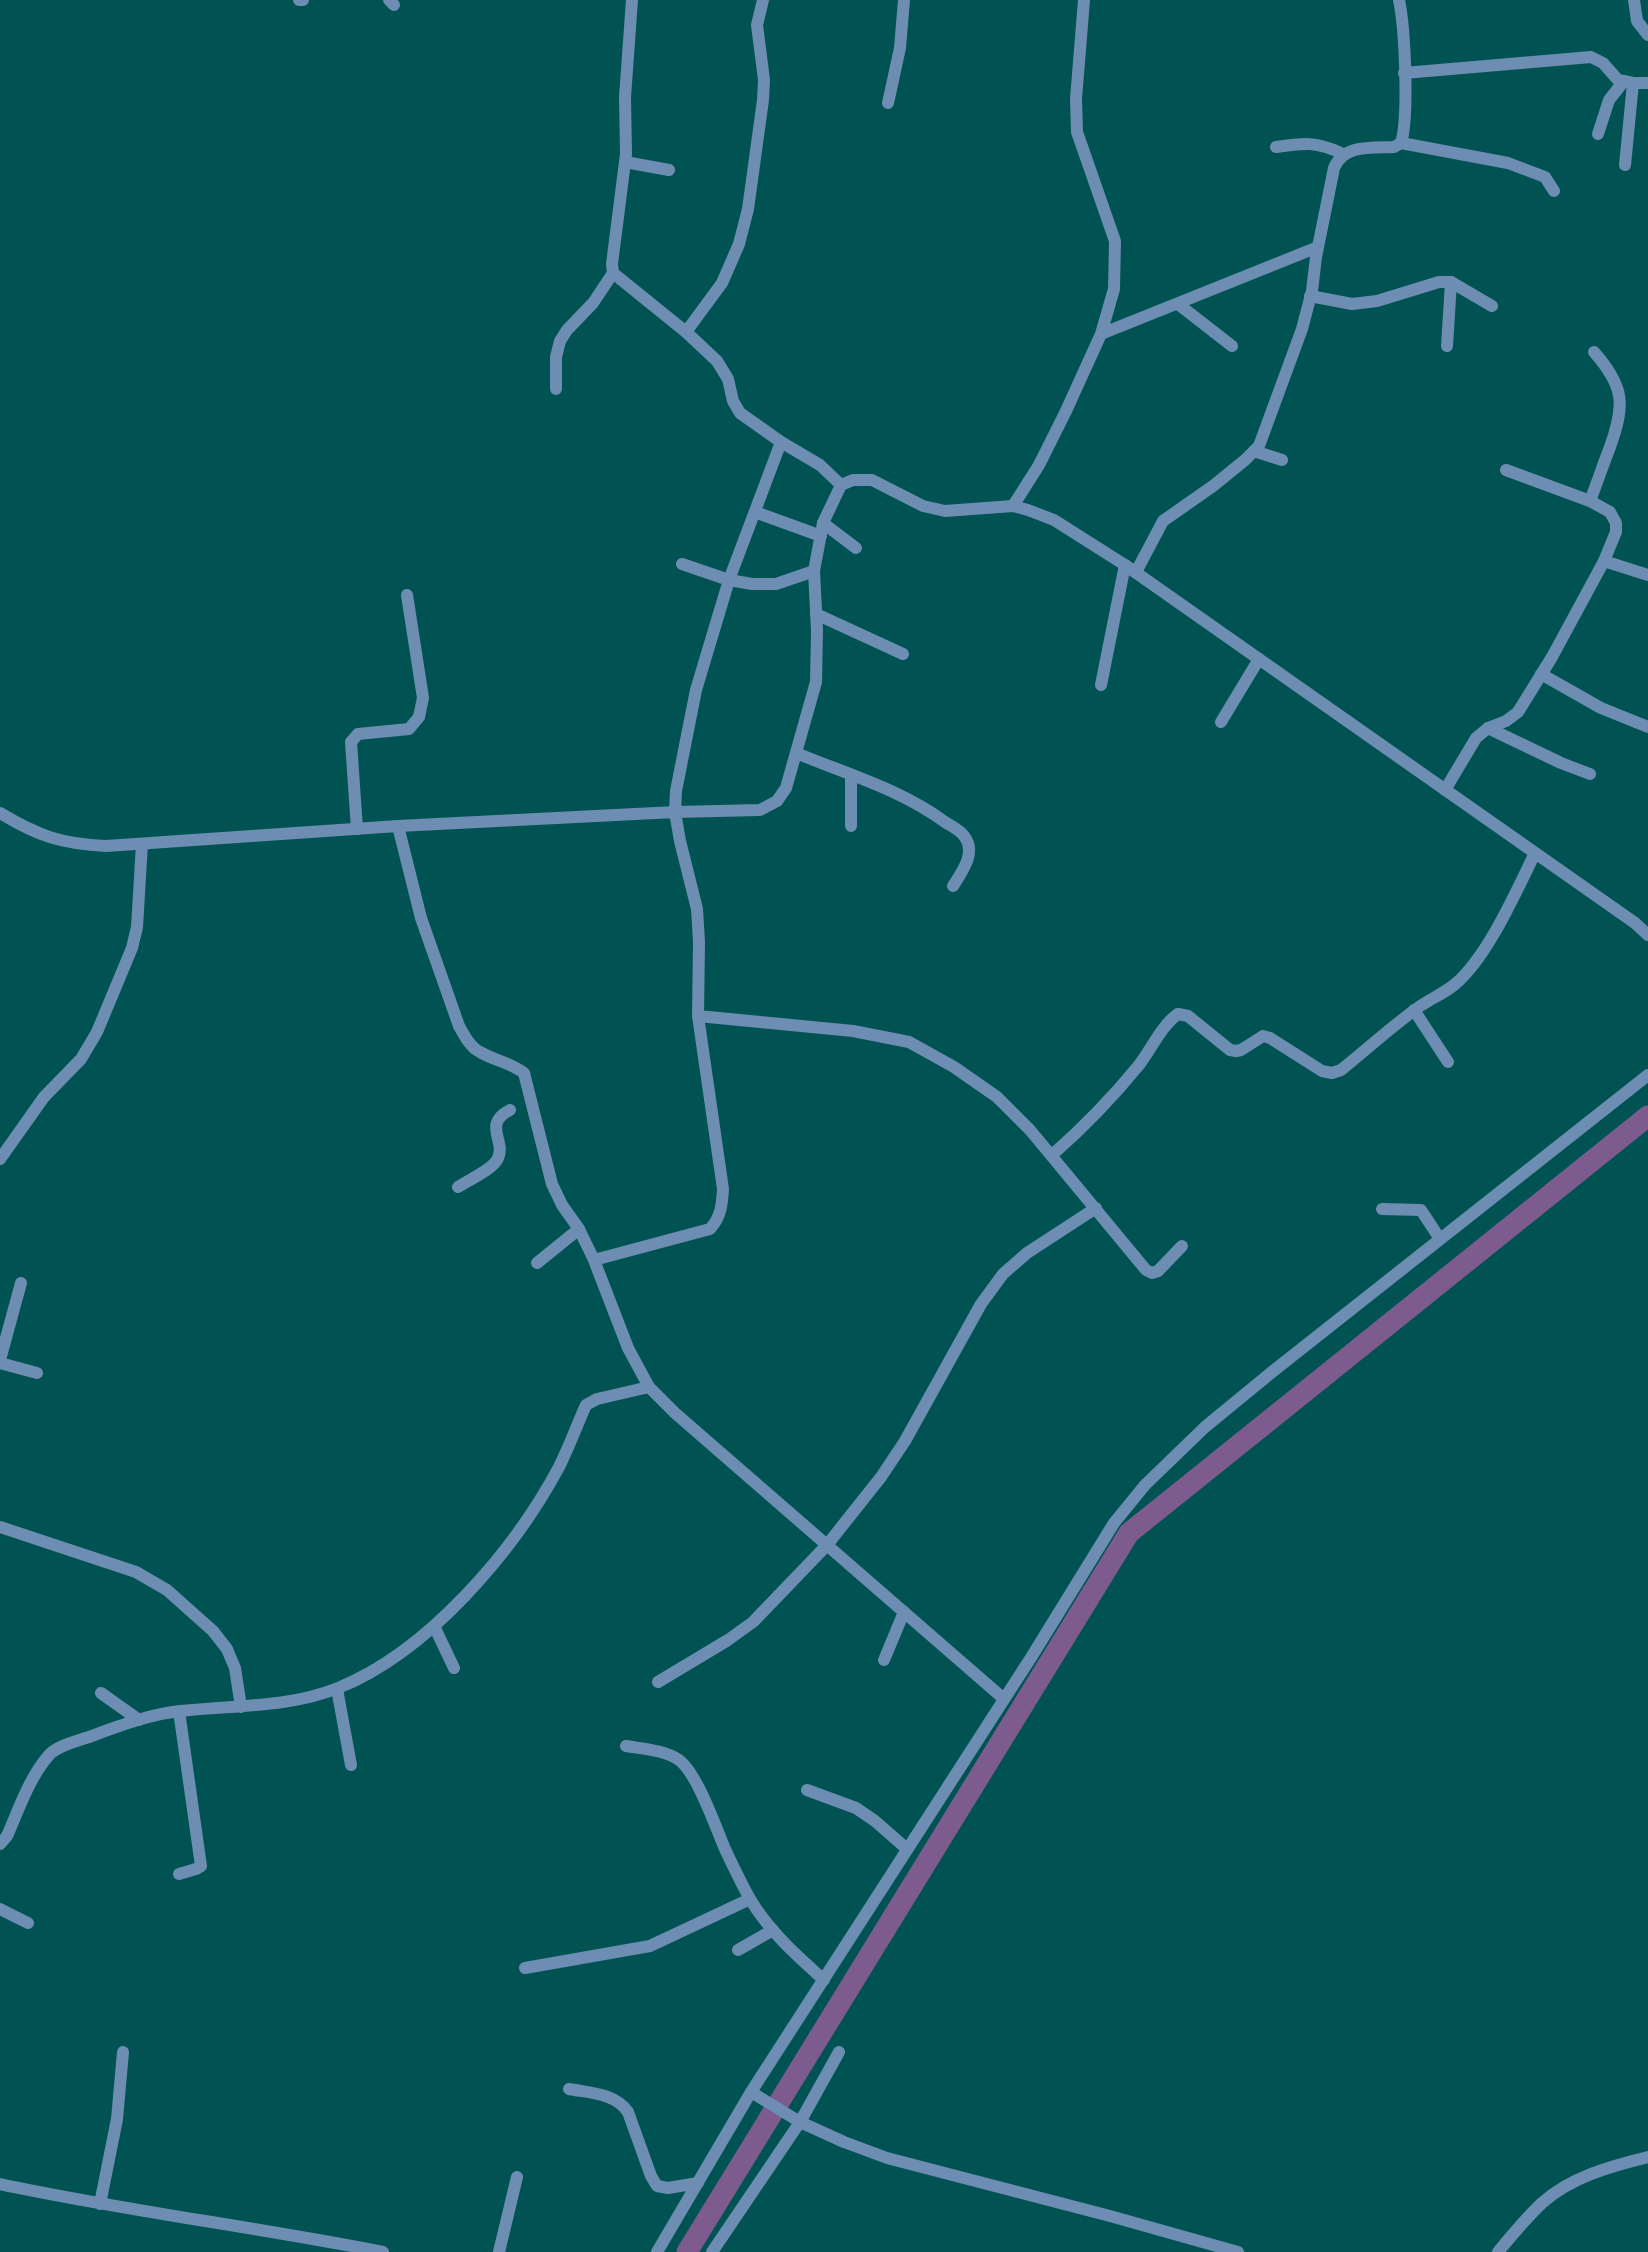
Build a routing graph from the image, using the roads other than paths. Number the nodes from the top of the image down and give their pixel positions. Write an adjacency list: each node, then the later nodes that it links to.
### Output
1 (632, 0): 16 (street)
2 (763, 0): 26 (street)
3 (904, 0): 11 (street)
4 (1083, 0): 27 (street)
5 (1399, 0): 8 (street)
6 (1634, 0): 7 (street)
7 (1648, 35)
8 (1404, 73): 9 (street); 13 (street)
9 (1628, 82): 10 (street); 12 (street); 17 (street)
10 (1648, 83)
11 (888, 103)
12 (1598, 134)
13 (1401, 143): 15 (street); 19 (street)
14 (1276, 147): 15 (street)
15 (1343, 154): 20 (street)
16 (625, 162): 18 (street); 21 (street)
17 (1625, 165)
18 (669, 170)
19 (1554, 191)
20 (1318, 247): 23 (street); 24 (street)
21 (613, 273): 26 (street); 31 (street)
22 (1451, 282): 23 (street); 25 (street); 29 (street)
23 (1310, 296): 33 (street)
24 (1178, 304): 27 (street); 28 (street)
25 (1492, 306)
26 (686, 332): 32 (street)
27 (1101, 334): 38 (street)
28 (1232, 346)
29 (1447, 346)
30 (1594, 352): 37 (street)
31 (556, 389)
32 (781, 442): 36 (street); 39 (street)
33 (1254, 451): 34 (street); 46 (street)
34 (1282, 459)
35 (1506, 470): 37 (street)
36 (841, 485): 38 (street); 40 (street)
37 (1590, 501): 42 (street)
38 (1013, 506): 44 (street)
39 (755, 512): 40 (street); 48 (street)
40 (822, 529): 41 (street); 45 (street)
41 (856, 549)
42 (1604, 561): 47 (street); 53 (street)
43 (682, 564): 48 (street)
44 (1125, 564): 46 (street); 54 (street)
45 (814, 570): 48 (street); 50 (street)
46 (1136, 572): 52 (street)
47 (1648, 575)
48 (729, 580): 62 (street)
49 (407, 595): 66 (street)
50 (816, 614): 51 (street); 58 (street)
51 (903, 654)
52 (1258, 659): 55 (street); 61 (street)
53 (1541, 674): 56 (street); 57 (street)
54 (1101, 685)
55 (1221, 722)
56 (1648, 727)
57 (1488, 728): 59 (street); 61 (street)
58 (796, 753): 60 (street); 62 (street)
59 (1590, 774)
60 (851, 775): 65 (street); 69 (street)
61 (1445, 790): 68 (street)
62 (675, 812): 64 (street); 72 (street)
63 (0, 813): 67 (street)
64 (398, 826): 66 (street); 75 (street)
65 (851, 826)
66 (357, 829): 67 (street)
67 (142, 844): 77 (street)
68 (1535, 853): 70 (street); 71 (street)
69 (953, 886)
70 (1648, 935)
71 (1414, 1010): 73 (street); 76 (street)
72 (698, 1016): 76 (street); 84 (street)
73 (1448, 1062)
74 (1648, 1075): 82 (street)
75 (521, 1106): 78 (street); 81 (street)
76 (1052, 1155): 79 (street)
77 (0, 1159)
78 (458, 1187)
79 (1096, 1208): 83 (street); 91 (street)
80 (1382, 1209): 82 (street)
81 (579, 1228): 84 (street); 85 (street)
82 (1440, 1239): 99 (street)
83 (1182, 1246)
84 (594, 1260): 89 (street)
85 (537, 1263)
86 (21, 1283): 87 (street)
87 (0, 1362): 88 (street)
88 (37, 1373)
89 (649, 1387): 91 (street); 93 (street)
90 (0, 1527): 100 (street)
91 (827, 1545): 92 (street); 96 (street)
92 (904, 1612): 94 (street); 99 (street)
93 (435, 1628): 95 (street); 97 (street)
94 (884, 1660)
95 (454, 1668)
96 (658, 1682)
97 (337, 1689): 100 (street); 104 (street)
98 (101, 1693): 102 (street)
99 (1004, 1699): 107 (street)
100 (241, 1707): 101 (street)
101 (179, 1711): 102 (street); 108 (street)
102 (139, 1720): 106 (street)
103 (626, 1746): 109 (street)
104 (351, 1765)
105 (807, 1790): 107 (street)
106 (0, 1844)
107 (907, 1850): 115 (street)
108 (179, 1874)
109 (750, 1899): 112 (street); 114 (street)
110 (0, 1909): 111 (street)
111 (28, 1923)
112 (773, 1930): 113 (street); 115 (street)
113 (738, 1950)
114 (525, 1968)
115 (824, 1980): 119 (street)
116 (123, 2052): 125 (street)
117 (839, 2052): 120 (street)
118 (569, 2089): 123 (street)
119 (756, 2096): 120 (street); 123 (street)
120 (800, 2122): 130 (street); 131 (street)
121 (1648, 2157): 132 (street)
122 (517, 2177): 128 (street)
123 (698, 2183): 129 (street)
124 (0, 2184): 125 (street)
125 (100, 2204): 126 (street)
126 (322, 2246): 127 (street)
127 (383, 2252)
128 (499, 2252)
129 (657, 2252)
130 (712, 2252)
131 (1238, 2252)
132 (1498, 2252)

